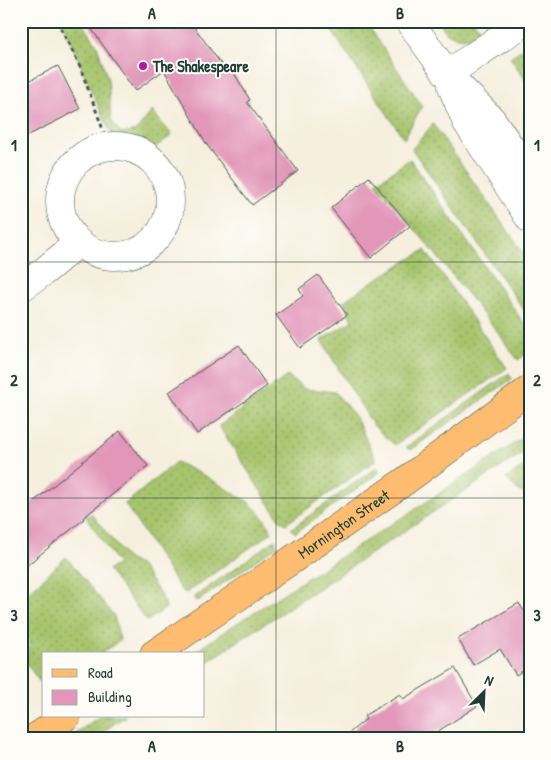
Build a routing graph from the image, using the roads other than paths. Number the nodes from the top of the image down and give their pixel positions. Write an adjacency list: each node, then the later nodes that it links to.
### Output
1 (409, 21): 3 (street)
2 (526, 21): 3 (street)
3 (447, 74): 4 (street); 5 (street)
4 (530, 176)
5 (530, 219)
6 (78, 243): 6 (street); 7 (street)
7 (21, 288)
8 (530, 389): 9 (main road, Mornington Street)
9 (157, 652)
10 (64, 718): 11 (main road)
11 (34, 739)

